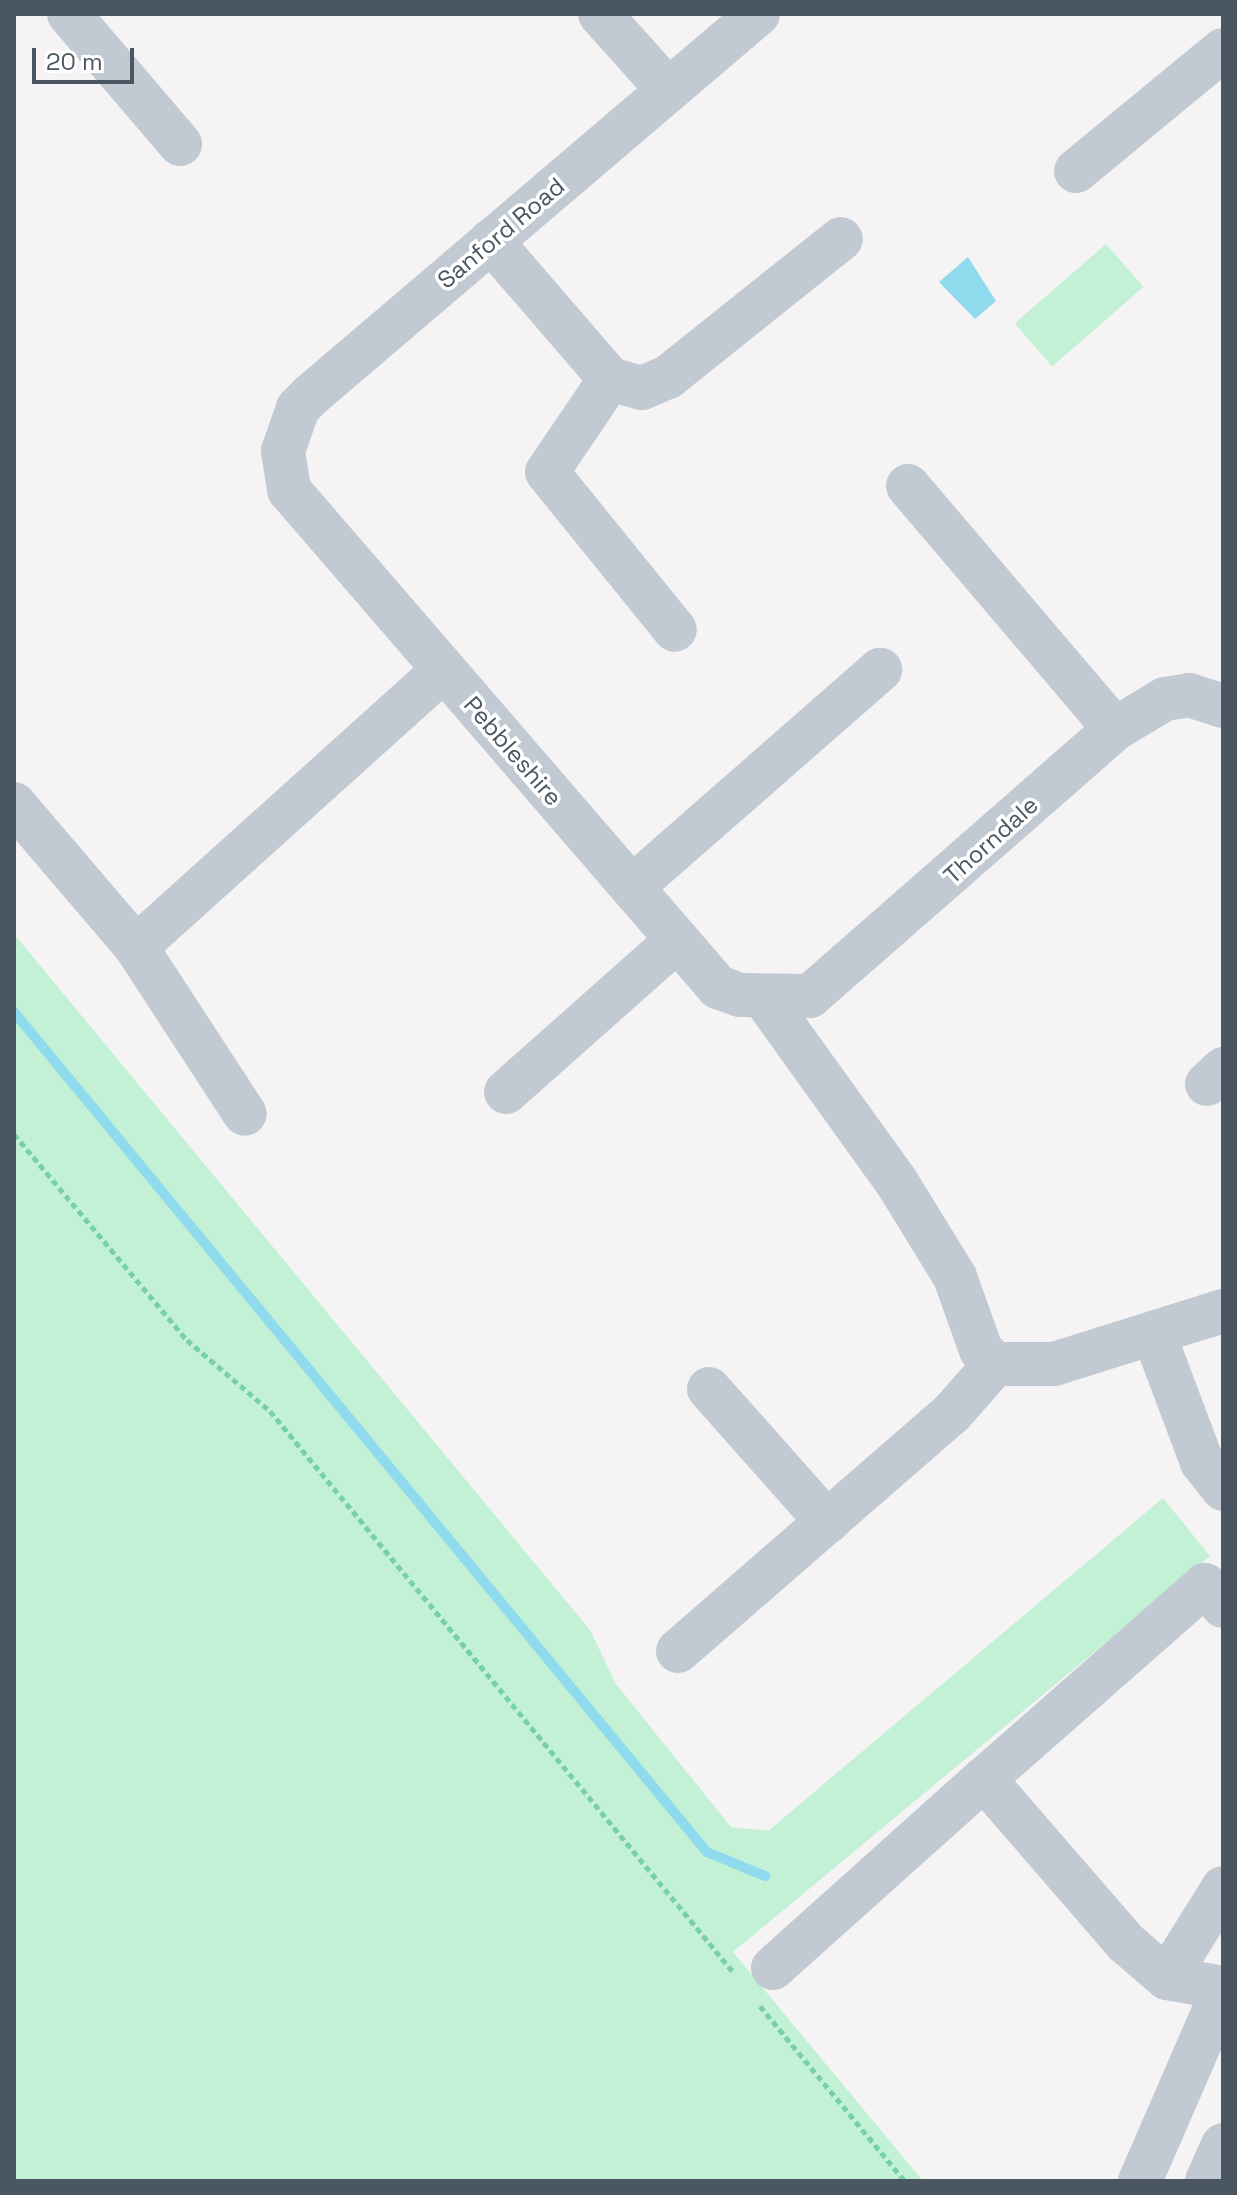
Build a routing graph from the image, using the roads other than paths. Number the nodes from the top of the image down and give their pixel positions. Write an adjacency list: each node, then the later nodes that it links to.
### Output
1 (69, 14): 6 (street)
2 (600, 14): 5 (street)
3 (758, 14): 5 (street, Sanford Road)
4 (1223, 50): 7 (street)
5 (668, 90): 9 (street, Sanford Road)
6 (180, 144)
7 (1076, 171)
8 (841, 239): 10 (street)
9 (491, 241): 10 (street); 11 (street, Sanford Road)
10 (610, 379): 13 (street)
11 (283, 475): 15 (street, Pebbleshire)
12 (908, 486): 17 (street)
13 (675, 630)
14 (880, 670): 19 (street)
15 (443, 671): 19 (street, Pebbleshire); 21 (street)
16 (1223, 706): 17 (street, Thorndale)
17 (1115, 729): 22 (street, Thorndale)
18 (14, 804): 21 (street)
19 (632, 887): 20 (street, Pebbleshire)
20 (677, 940): 22 (street, Pebbleshire); 23 (street)
21 (136, 947): 24 (street)
22 (765, 999): 27 (street)
23 (506, 1092)
24 (245, 1114)
25 (1223, 1311): 26 (street)
26 (1155, 1337): 27 (street); 29 (street)
27 (995, 1364): 30 (street)
28 (709, 1389): 30 (street)
29 (1223, 1489)
30 (827, 1522): 32 (street)
31 (1223, 1606): 33 (street)
32 (678, 1651)
33 (984, 1779): 35 (street); 36 (street)
34 (1223, 1888): 35 (street)
35 (1167, 1978): 37 (street)
36 (757, 1984)
37 (1223, 1989): 39 (street)
38 (1223, 2145): 40 (street)
39 (1140, 2181)
40 (1207, 2181)

